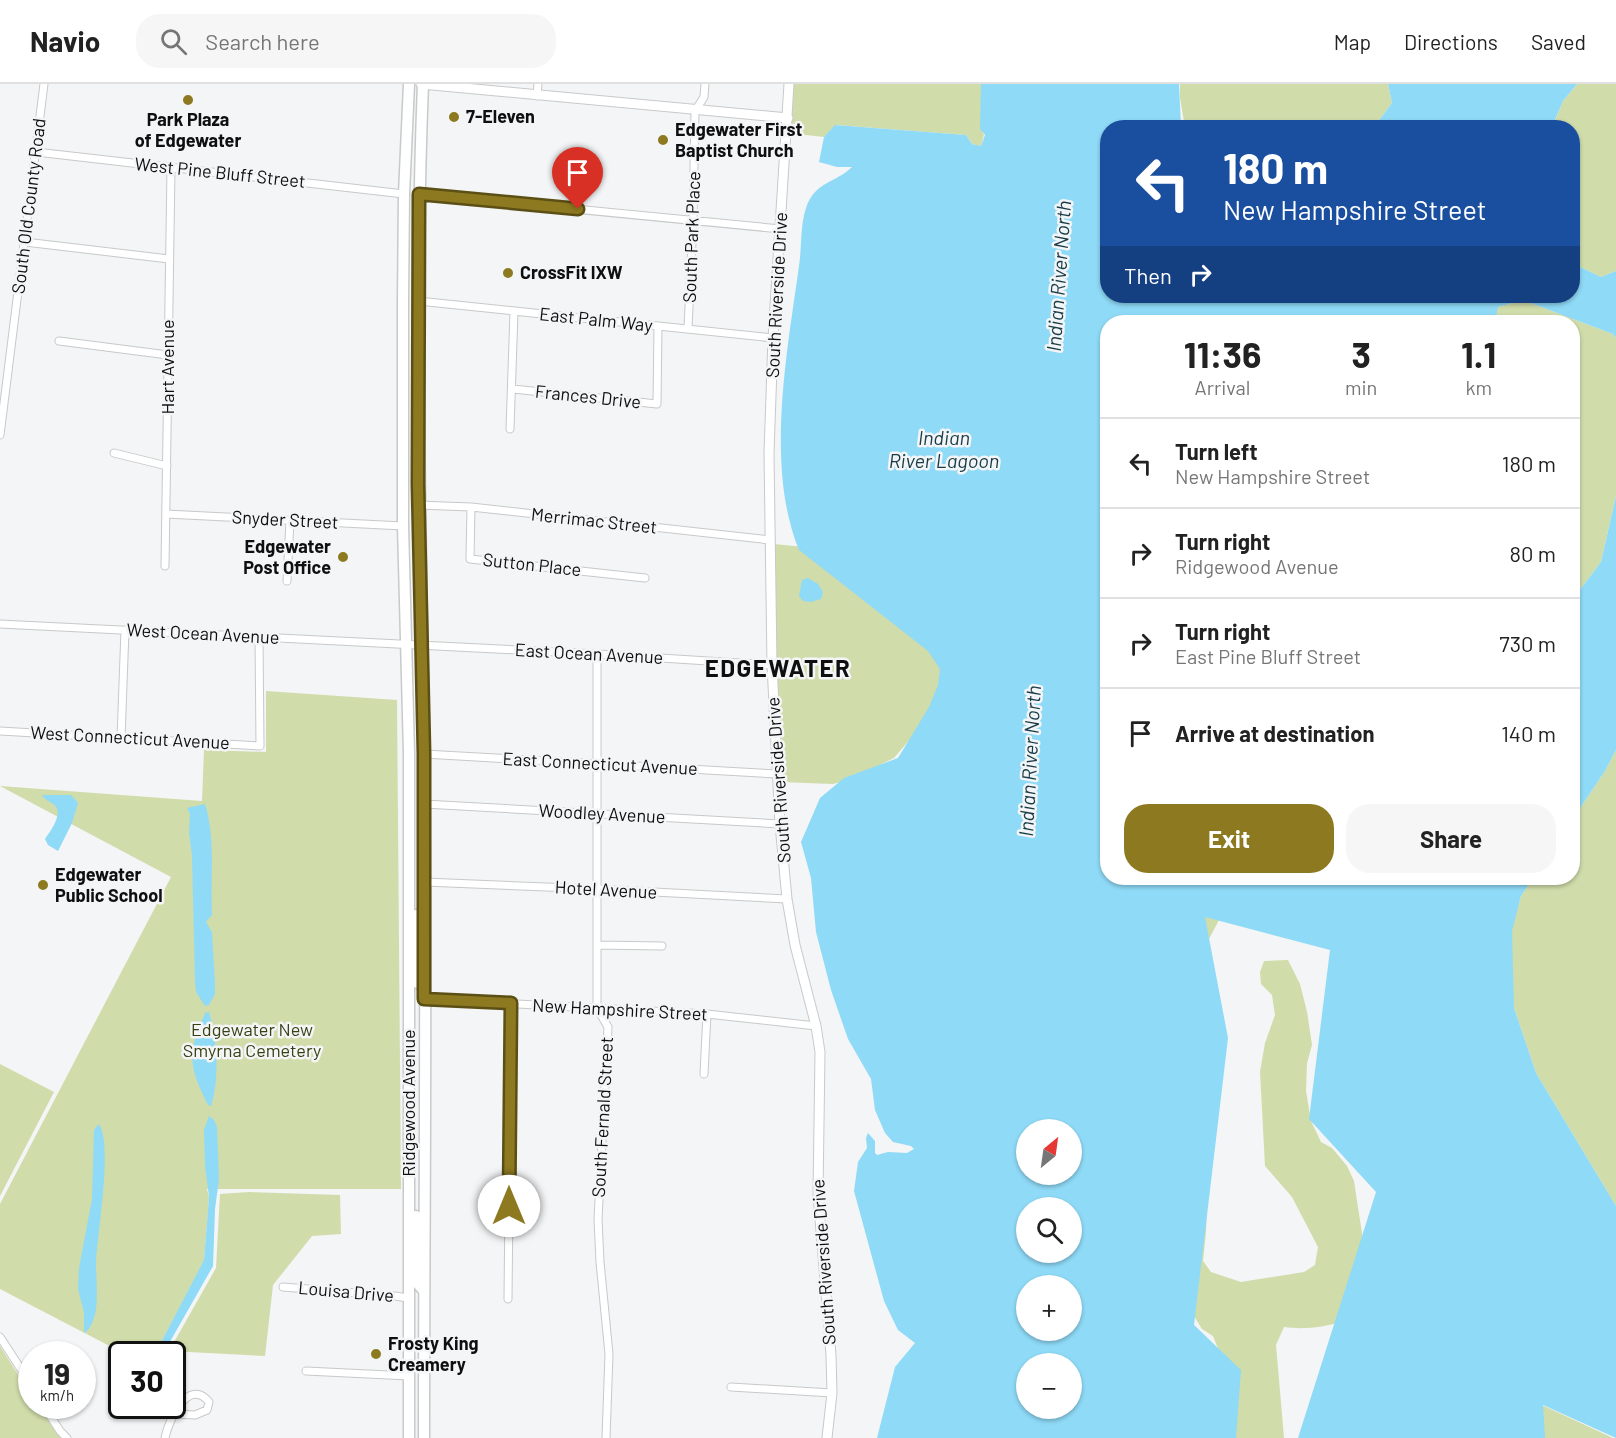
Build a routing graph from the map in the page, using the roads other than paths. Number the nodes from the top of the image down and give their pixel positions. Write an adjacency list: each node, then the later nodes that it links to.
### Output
1 (44, 84): 10 (street, South Old County Road)
2 (408, 84): 12 (main road, Ridgewood Avenue)
3 (423, 84): 7 (street); 13 (main road, Ridgewood Avenue)
4 (538, 84): 7 (street)
5 (705, 84): 8 (street, South Park Place)
6 (789, 84): 9 (street, South Riverside Drive)
7 (537, 96): 8 (street)
8 (695, 111): 9 (street); 15 (street, South Park Place)
9 (788, 118): 16 (street, South Riverside Drive)
10 (36, 152): 11 (street, West Pine Bluff Street); 17 (street, South Old County Road)
11 (171, 168): 12 (street, West Pine Bluff Street); 18 (street, Hart Avenue)
12 (404, 194): 14 (main road, Ridgewood Avenue)
13 (419, 194): 15 (street); 19 (main road, Ridgewood Avenue)
14 (404, 206): 19 (main road); 26 (main road, Ridgewood Avenue)
15 (693, 221): 16 (street); 22 (street, South Park Place)
16 (781, 229): 23 (street, South Riverside Drive)
17 (26, 242): 18 (street); 29 (street, South Old County Road)
18 (169, 259): 25 (street, Hart Avenue)
19 (418, 301): 20 (street, East Palm Way); 30 (main road, Ridgewood Avenue)
20 (514, 312): 21 (street, East Palm Way); 27 (street, Frances Drive)
21 (658, 326): 22 (street, East Palm Way); 27 (street, Frances Drive)
22 (688, 328): 23 (street, East Palm Way)
23 (773, 338): 38 (street, South Riverside Drive)
24 (59, 341): 25 (street)
25 (168, 355): 32 (street, Hart Avenue)
26 (403, 375): 30 (main road); 37 (main road, Ridgewood Avenue)
27 (513, 389): 28 (street, Frances Drive)
28 (510, 429)
29 (0, 435)
30 (418, 451): 33 (main road, Ridgewood Avenue)
31 (114, 453): 32 (street)
32 (167, 466): 35 (street, Hart Avenue)
33 (418, 505): 34 (street, Merrimac Street); 46 (main road, Ridgewood Avenue)
34 (471, 507): 38 (street, Merrimac Street); 40 (street, Sutton Place)
35 (166, 514): 36 (street, Snyder Street); 39 (street, Hart Avenue)
36 (290, 520): 37 (street, Snyder Street); 41 (street)
37 (403, 526): 45 (main road, Ridgewood Avenue)
38 (770, 540): 48 (street, South Riverside Drive)
39 (165, 566)
40 (645, 578)
41 (287, 581)
42 (0, 624): 43 (street, West Ocean Avenue)
43 (125, 630): 44 (street, West Ocean Avenue); 50 (street)
44 (259, 637): 45 (street, West Ocean Avenue); 50 (street, West Connecticut Avenue)
45 (406, 645): 46 (street, East Ocean Avenue); 59 (main road, Ridgewood Avenue)
46 (422, 645): 47 (street, East Ocean Avenue); 51 (main road, Ridgewood Avenue)
47 (597, 654): 48 (street, East Ocean Avenue); 52 (street, South Fernald Street)
48 (772, 665): 53 (street, South Riverside Drive)
49 (0, 730): 50 (street, West Connecticut Avenue)
50 (121, 738)
51 (424, 754): 52 (street, East Connecticut Avenue); 54 (main road, Ridgewood Avenue)
52 (598, 764): 53 (street, East Connecticut Avenue); 55 (street, South Fernald Street)
53 (777, 774): 56 (street, South Riverside Drive)
54 (424, 804): 55 (street, Woodley Avenue); 57 (main road, Ridgewood Avenue)
55 (598, 813): 56 (street, Woodley Avenue); 58 (street, South Fernald Street)
56 (780, 824): 60 (street, South Riverside Drive)
57 (424, 882): 58 (street, Hotel Avenue); 63 (main road, Ridgewood Avenue)
58 (597, 889): 60 (street, Hotel Avenue); 61 (street, South Fernald Street)
59 (409, 899): 63 (main road); 66 (main road, Ridgewood Avenue)
60 (787, 900): 68 (street, South Riverside Drive)
61 (597, 945): 62 (street); 65 (street, South Fernald Street)
62 (662, 946)
63 (424, 996): 64 (street, New Hampshire Street); 70 (main road, Ridgewood Avenue)
64 (511, 1003): 65 (street, New Hampshire Street); 75 (street)
65 (597, 1008): 67 (street, New Hampshire Street); 90 (street, South Fernald Street)
66 (408, 1011): 70 (main road); 71 (main road, Ridgewood Avenue)
67 (707, 1014): 68 (street, New Hampshire Street); 69 (street)
68 (816, 1026): 82 (street, South Riverside Drive)
69 (704, 1074)
70 (424, 1117): 73 (main road, Ridgewood Avenue)
71 (408, 1196): 73 (main road); 74 (main road, Ridgewood Avenue)
72 (283, 1287): 74 (street, Louisa Drive)
73 (424, 1291): 80 (main road, Ridgewood Avenue)
74 (408, 1298): 79 (main road, Ridgewood Avenue); 80 (main road)
75 (508, 1299)
76 (0, 1337): 77 (street)
77 (18, 1365)
78 (306, 1371): 79 (street)
79 (409, 1376): 88 (main road, Ridgewood Avenue)
80 (424, 1384): 89 (main road, Ridgewood Avenue)
81 (731, 1387): 82 (street)
82 (832, 1393): 91 (street, South Riverside Drive)
83 (174, 1414): 83 (street)
84 (52, 1419): 86 (street)
85 (172, 1419): 87 (street)
86 (67, 1438)
87 (165, 1438)
88 (409, 1438)
89 (424, 1438)
90 (606, 1438)
91 (827, 1438)

